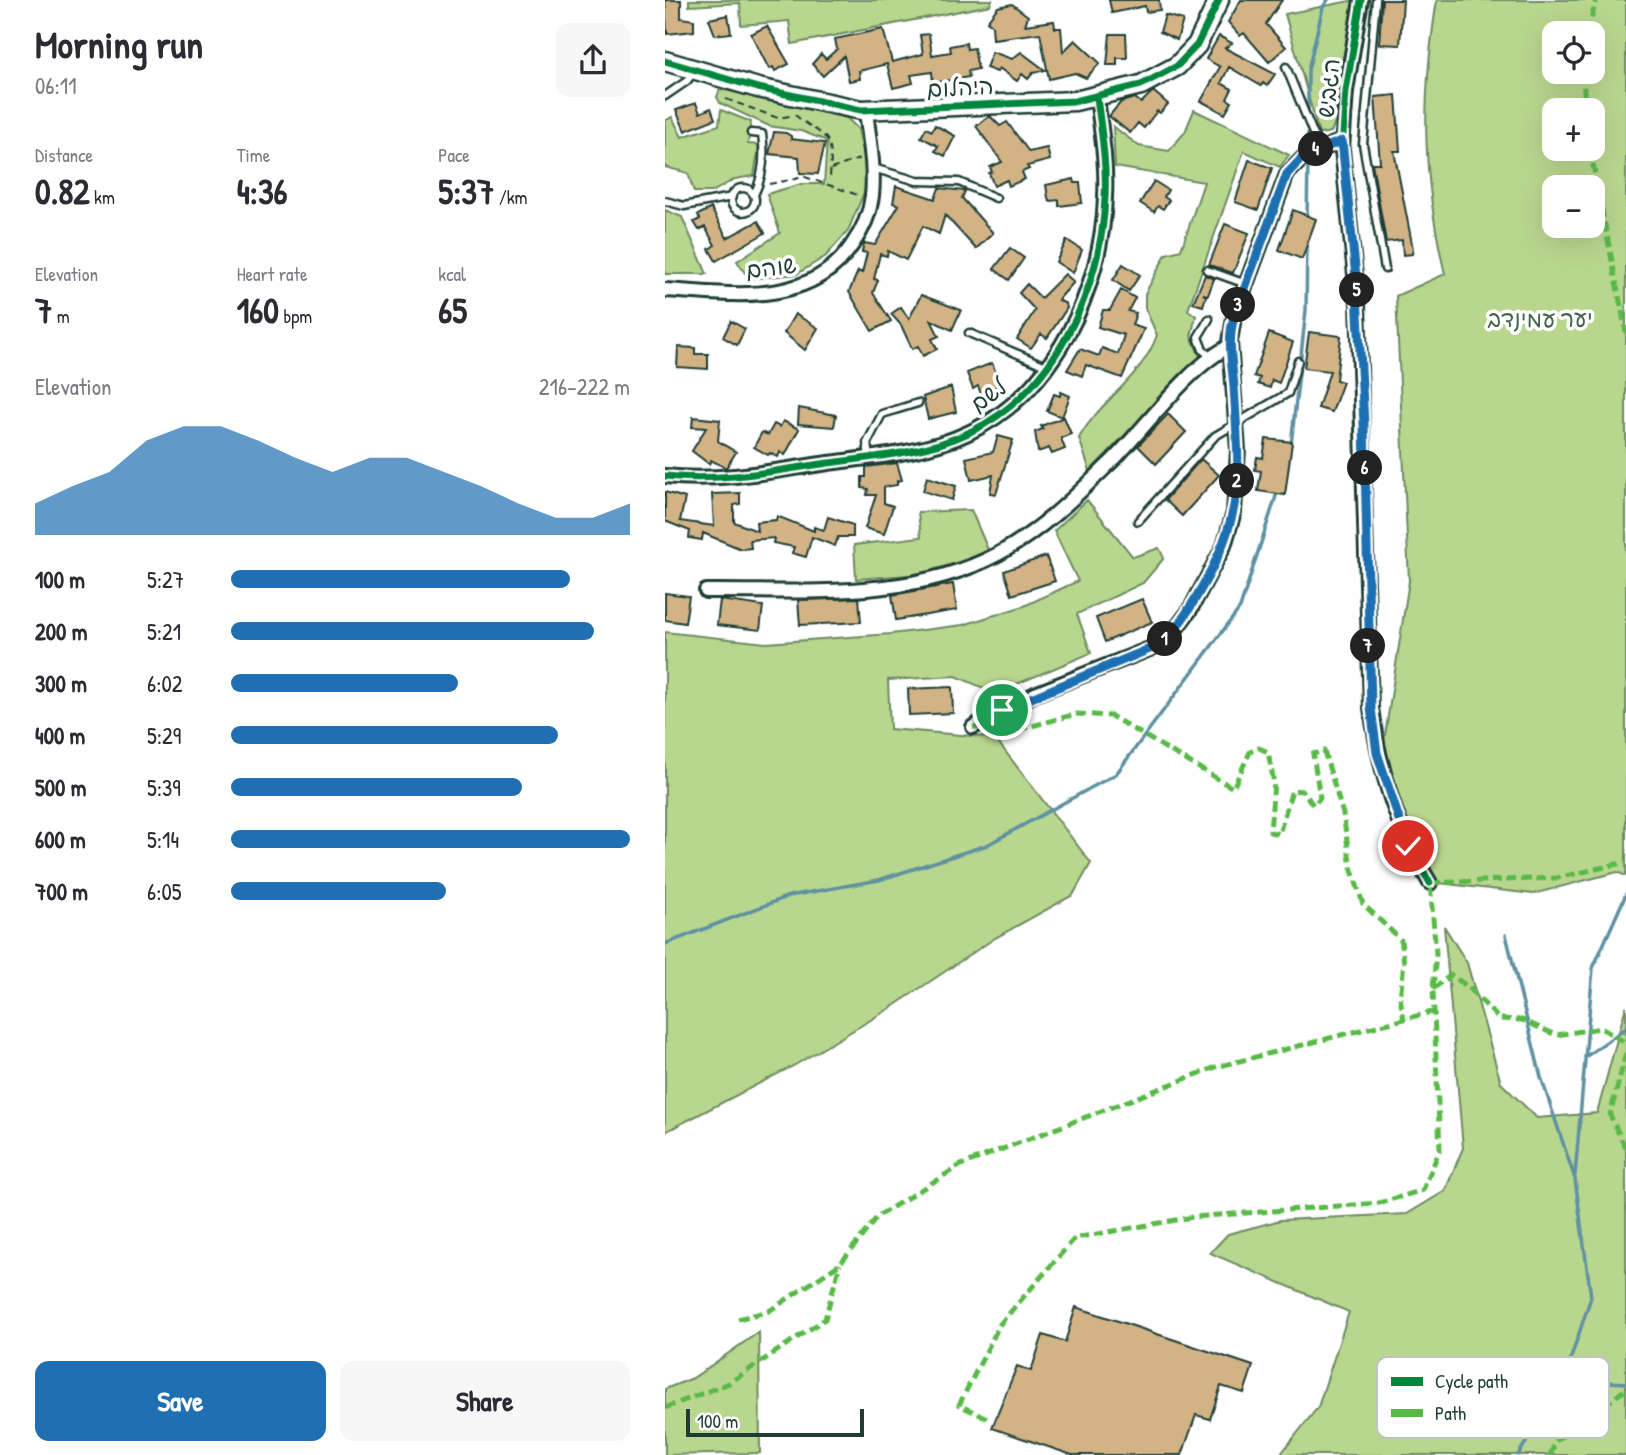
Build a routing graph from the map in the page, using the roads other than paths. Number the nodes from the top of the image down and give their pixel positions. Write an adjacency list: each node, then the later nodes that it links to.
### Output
1 (1219, 0): 8 (street, היהלום)
2 (1361, 0): 11 (street, הגביש)
3 (1376, 0): 18 (lane)
4 (665, 61): 6 (street, היהלום)
5 (1286, 67): 12 (lane)
6 (697, 68): 7 (lane); 9 (street, היהלום)
7 (665, 96)
8 (1097, 97): 9 (street, היהלום); 27 (street, לשם)
9 (866, 110): 13 (street, שוהם)
10 (751, 133): 14 (lane)
11 (1342, 141): 12 (street); 35 (street, הגביש)
12 (1319, 148): 20 (street)
13 (873, 168): 16 (lane); 21 (street, שוהם)
14 (754, 195): 15 (lane); 15 (lane)
15 (732, 197): 17 (lane)
16 (996, 198)
17 (665, 201)
18 (1385, 268)
19 (1207, 270): 20 (lane)
20 (1246, 284): 24 (street)
21 (665, 290)
22 (1209, 318): 25 (lane)
23 (969, 334): 27 (lane)
24 (1230, 346): 25 (street); 29 (street)
25 (1211, 357): 33 (street)
26 (1298, 361): 29 (lane)
27 (1046, 366): 30 (street, לשם)
28 (918, 403): 30 (lane)
29 (1236, 423): 32 (lane); 34 (street)
30 (869, 457): 31 (street, לשם)
31 (665, 476)
32 (1138, 521)
33 (706, 591)
34 (972, 727)
35 (1430, 883)

